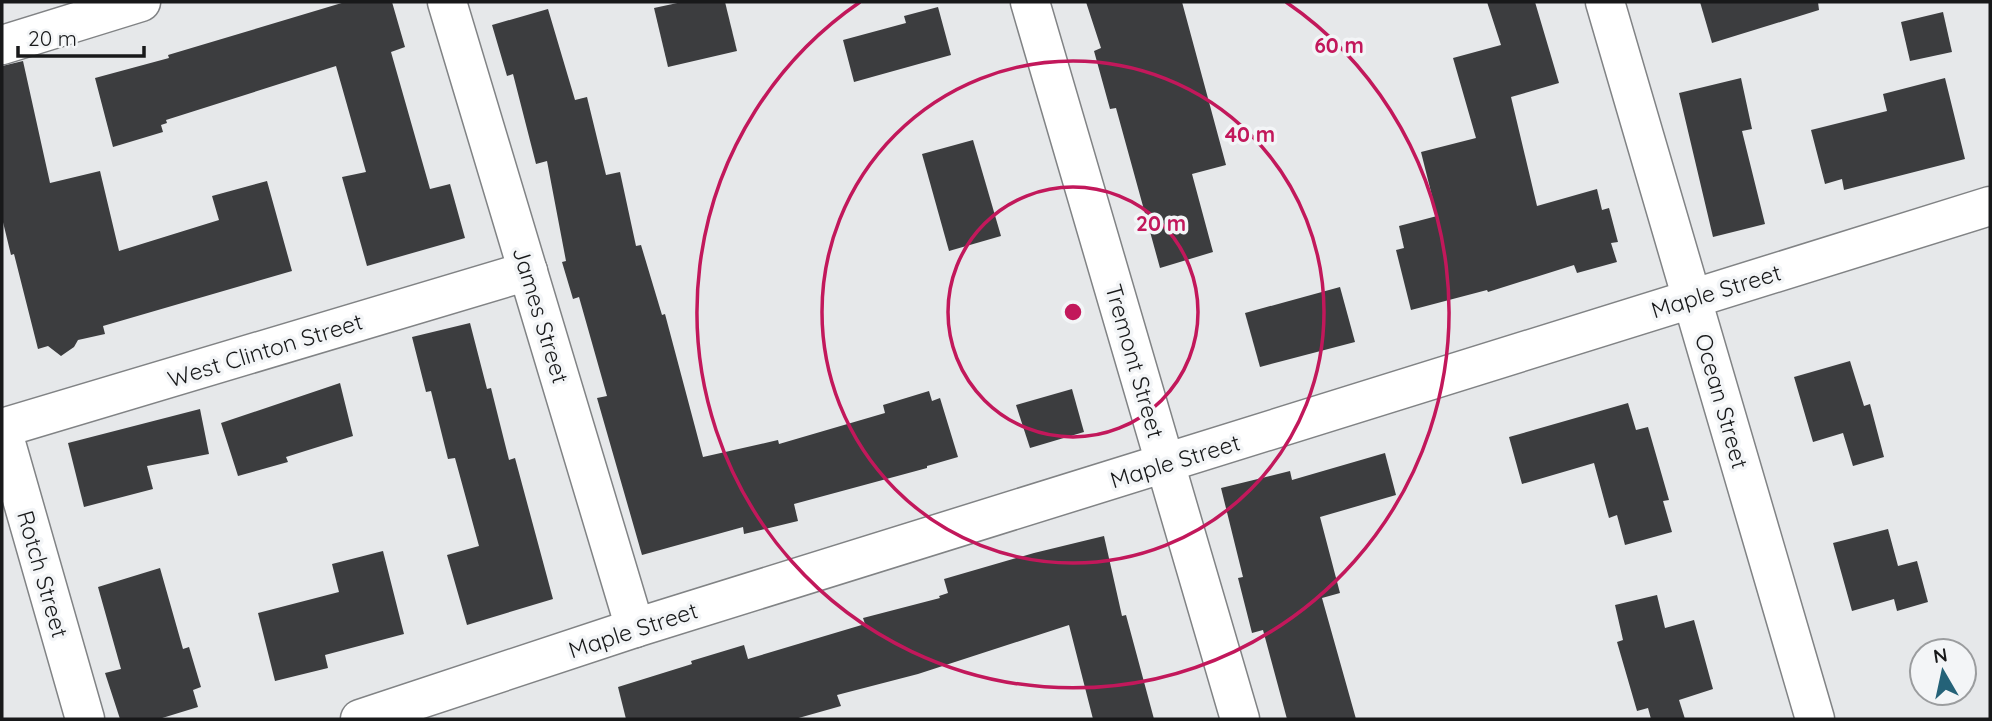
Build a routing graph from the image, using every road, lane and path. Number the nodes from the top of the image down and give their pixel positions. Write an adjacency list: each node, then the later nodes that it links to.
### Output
1 (141, 2): 5 (street)
2 (447, 2): 7 (street, James Street)
3 (1030, 2): 10 (street, Tremont Street)
4 (1605, 2): 8 (street, Ocean Street)
5 (2, 45)
6 (1990, 205): 8 (street, Maple Street)
7 (527, 271): 9 (street, West Clinton Street); 11 (street, James Street)
8 (1692, 299): 10 (street, Maple Street); 15 (street, Ocean Street)
9 (2, 429): 12 (street, Rotch Street)
10 (1165, 464): 11 (street, Maple Street); 14 (street, Tremont Street)
11 (635, 628): 13 (street, Maple Street)
12 (85, 719)
13 (360, 719)
14 (1240, 719)
15 (1815, 719)

